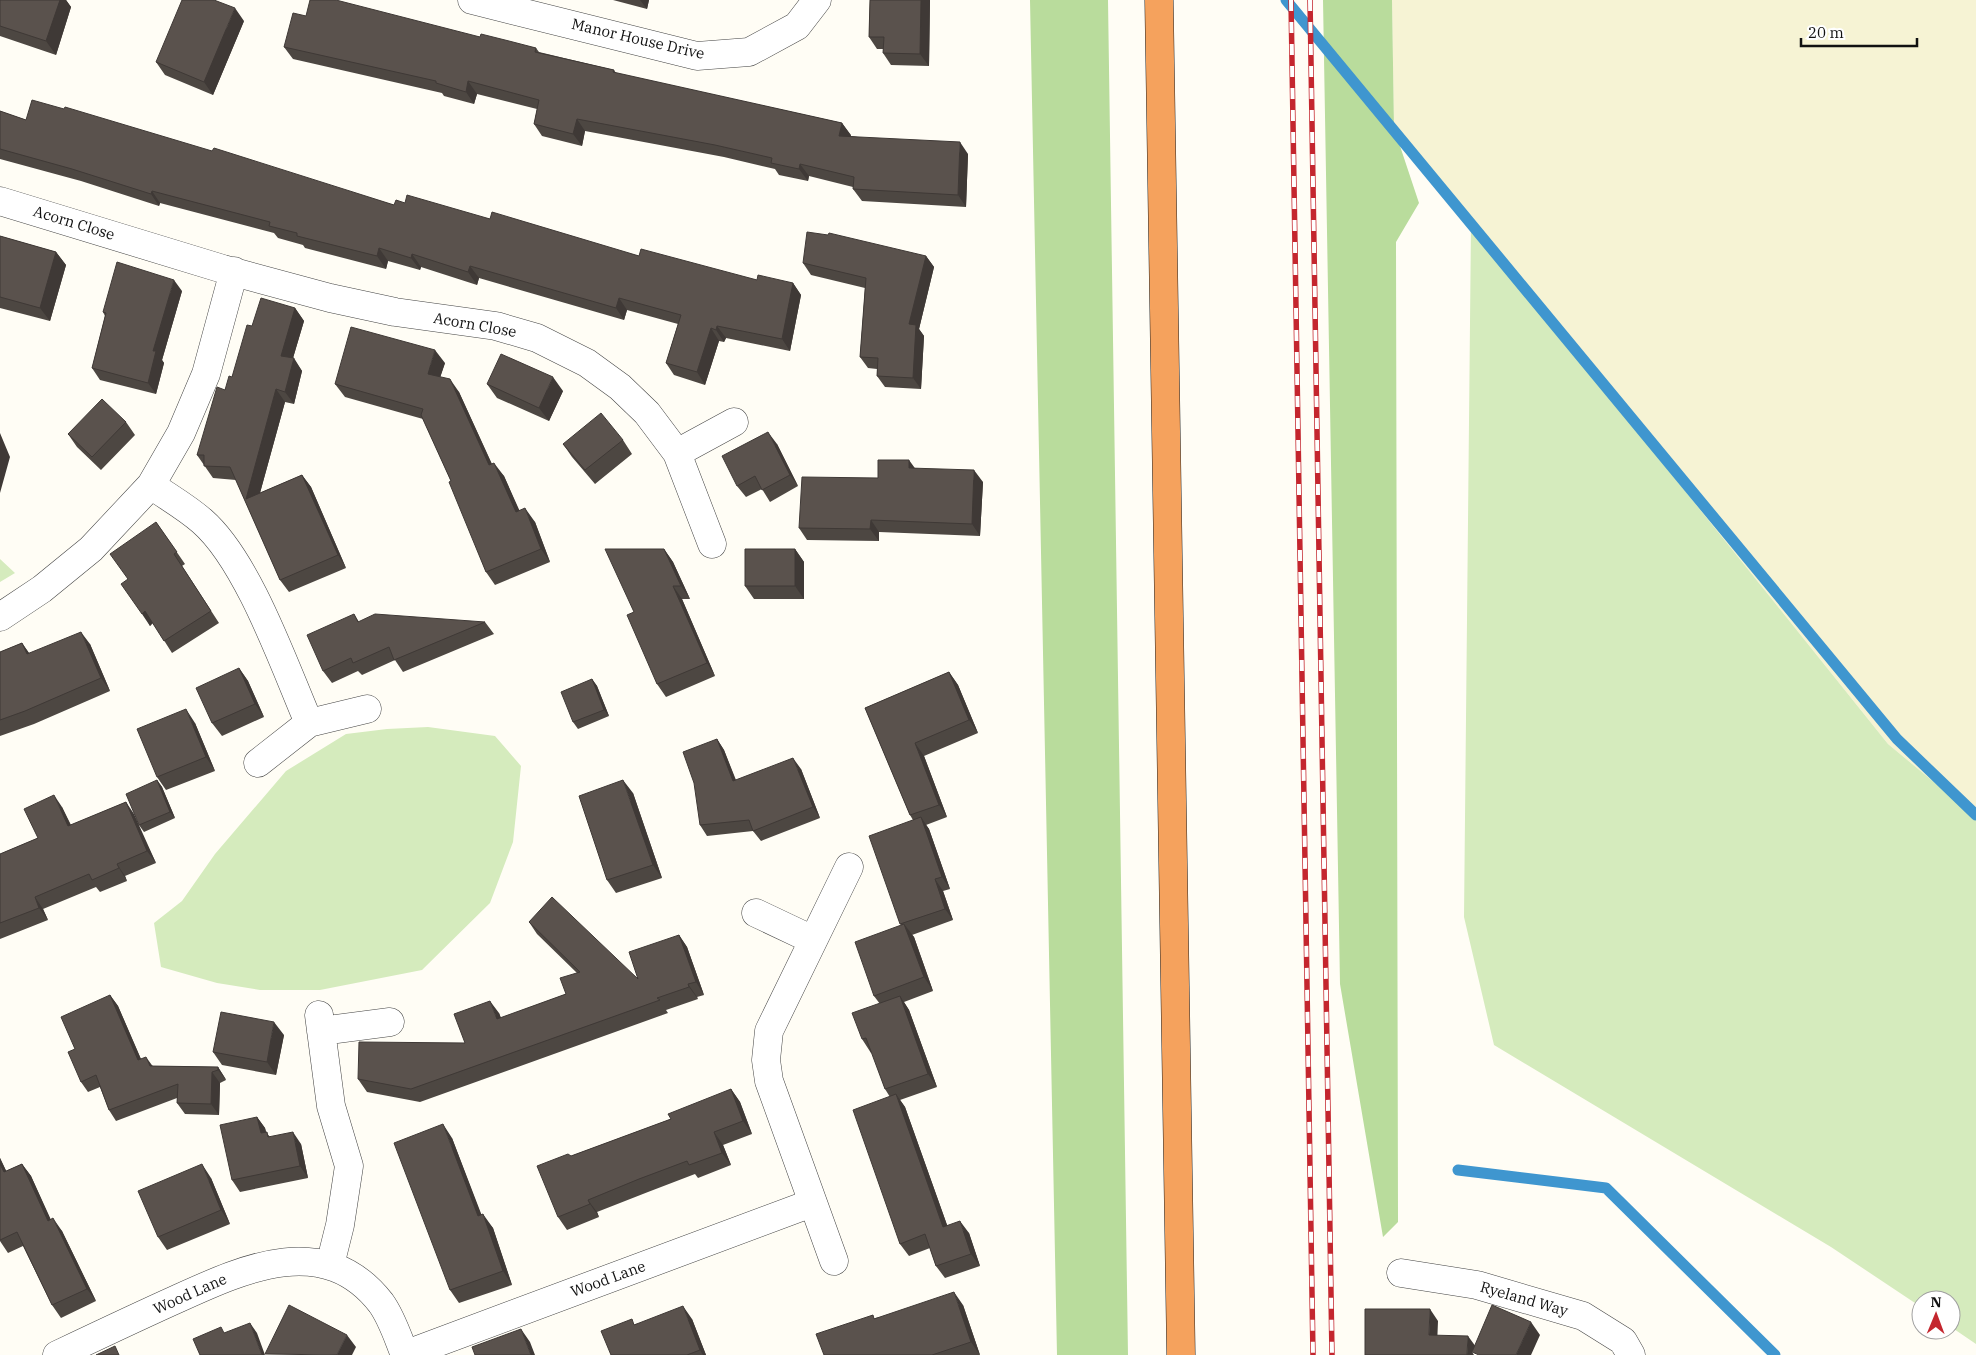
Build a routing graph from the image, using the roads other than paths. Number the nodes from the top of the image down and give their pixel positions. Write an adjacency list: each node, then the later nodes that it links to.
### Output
1 (472, 0): 2 (street, Manor House Drive)
2 (817, 0)
3 (1159, 0): 24 (highway)
4 (0, 200): 5 (street, Acorn Close)
5 (234, 271): 7 (street, Acorn Close); 8 (street)
6 (734, 422): 7 (street)
7 (678, 453): 9 (street, Acorn Close)
8 (151, 485): 10 (street); 12 (street)
9 (712, 544)
10 (0, 617)
11 (367, 709): 12 (street)
12 (309, 723): 13 (street)
13 (258, 763)
14 (848, 868): 16 (street)
15 (756, 913): 16 (street)
16 (813, 940): 18 (street)
17 (390, 1022): 20 (street)
18 (812, 1203): 19 (street); 23 (street, Wood Lane)
19 (834, 1261)
20 (330, 1265): 22 (street, Wood Lane); 23 (street, Wood Lane)
21 (1402, 1273): 25 (street, Ryeland Way)
22 (57, 1355)
23 (404, 1355)
24 (1181, 1355)
25 (1631, 1355)

